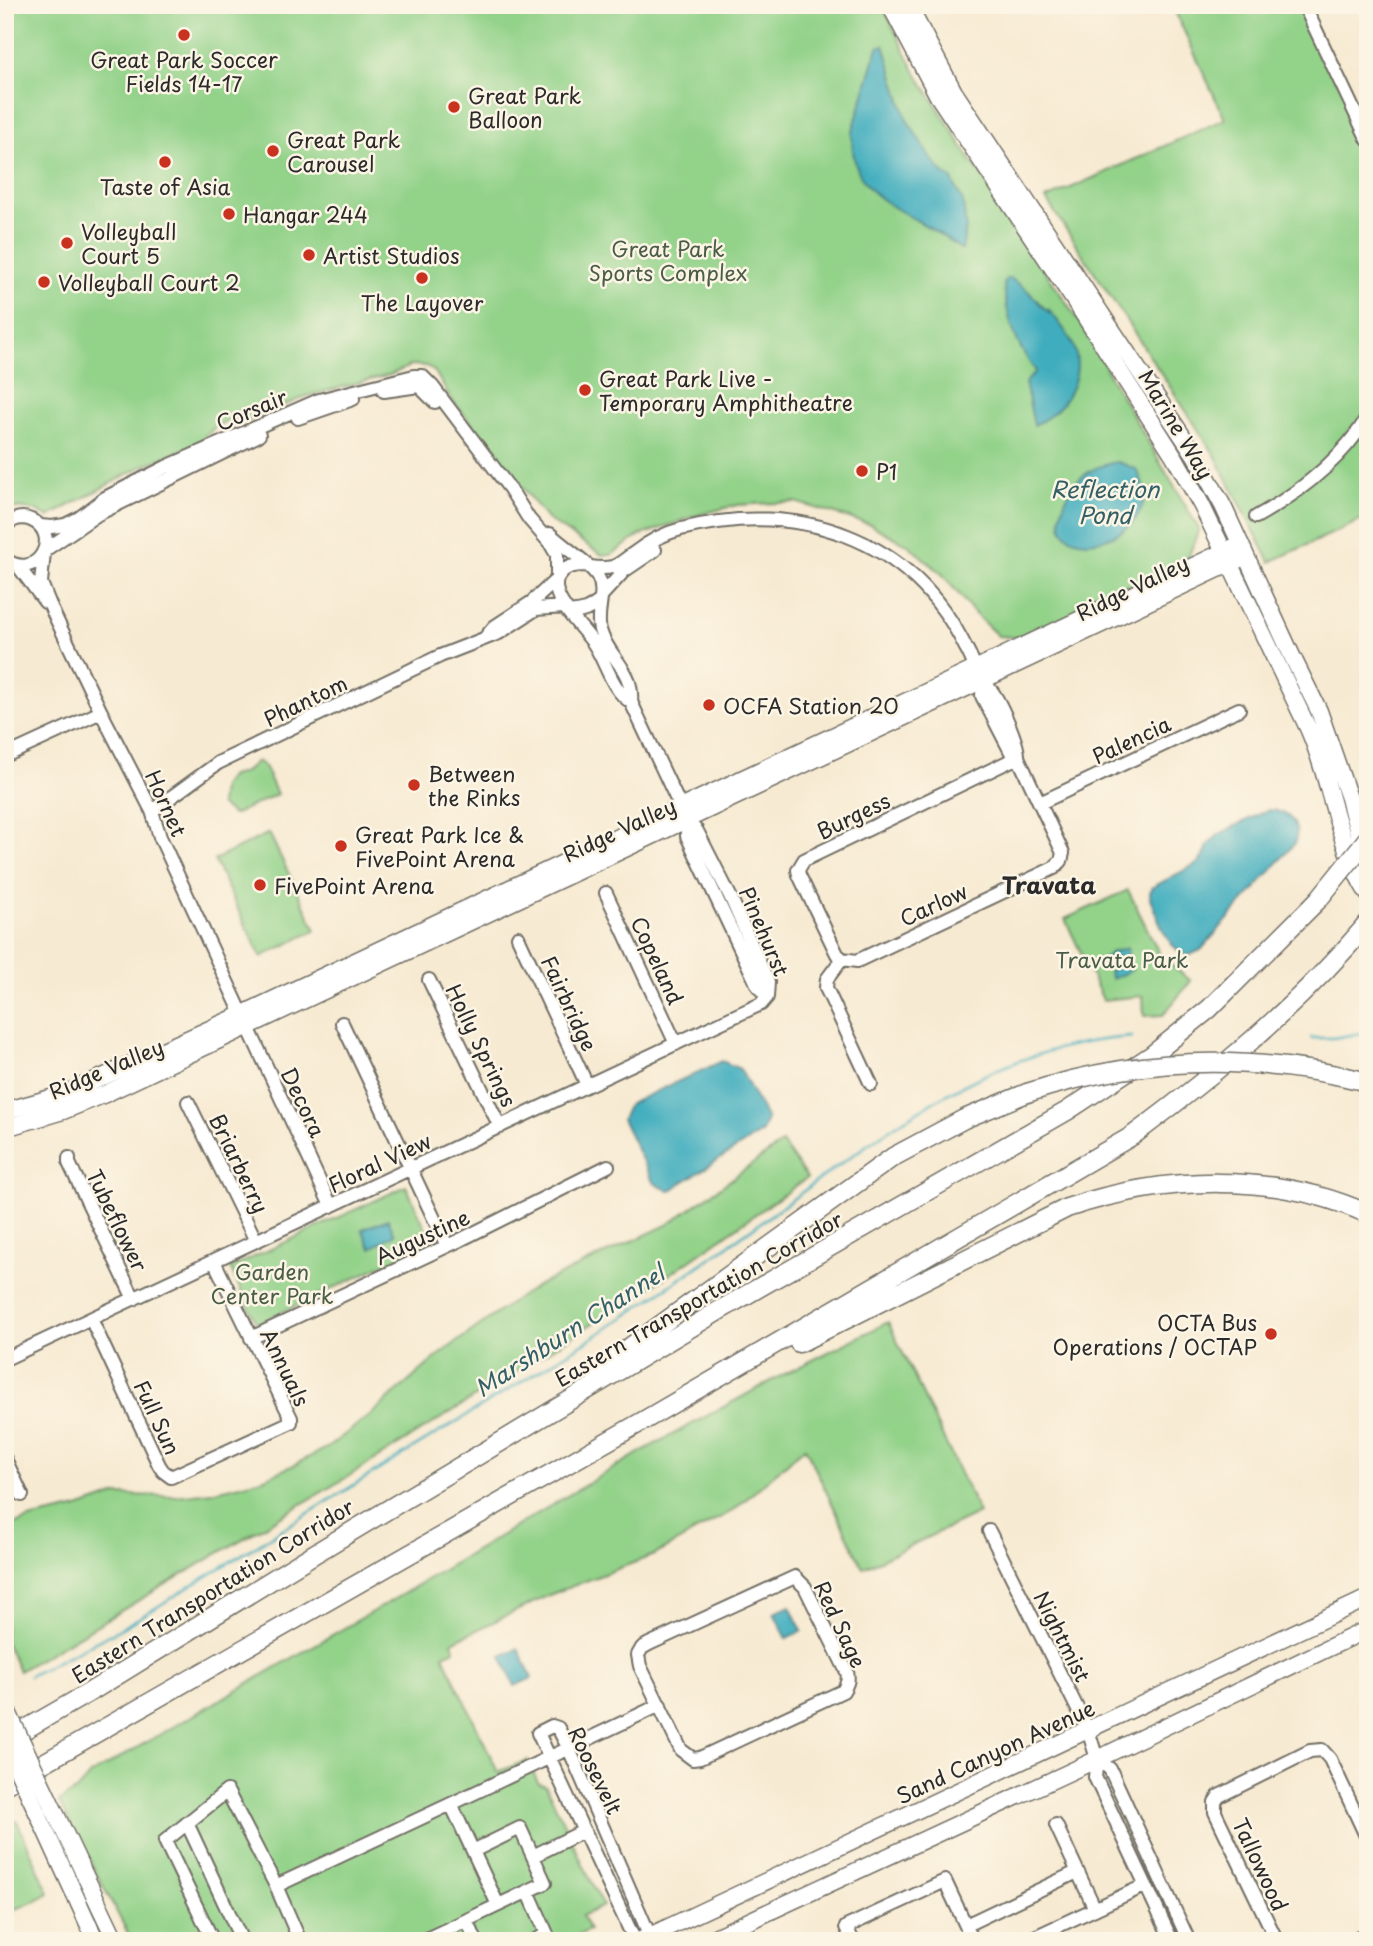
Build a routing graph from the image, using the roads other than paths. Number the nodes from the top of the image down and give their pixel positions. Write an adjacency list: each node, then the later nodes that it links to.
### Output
1 (890, 5): 14 (main road, Marine Way)
2 (908, 5): 12 (main road, Marine Way)
3 (1304, 5): 4 (street)
4 (1368, 140)
5 (1368, 417): 8 (street)
6 (465, 432): 7 (street, Corsair); 10 (street, Corsair); 13 (street, Corsair)
7 (509, 489): 16 (street, Corsair); 17 (street, Corsair)
8 (1256, 517)
9 (5, 525): 10 (street, Corsair)
10 (40, 526): 13 (street, Hornet)
11 (694, 527): 16 (street); 18 (street); 22 (street)
12 (1243, 550): 14 (main road, Ridge Valley); 32 (main road, Marine Way)
13 (44, 551): 15 (street); 19 (street, Hornet)
14 (1226, 558): 22 (main road, Ridge Valley); 34 (main road, Marine Way)
15 (10, 564): 19 (street, Hornet)
16 (588, 566): 17 (street); 18 (street)
17 (556, 579): 20 (street); 21 (street, Phantom)
18 (601, 598): 20 (street); 23 (street)
19 (52, 610): 25 (street, Hornet)
20 (567, 610): 21 (street, Phantom); 23 (street)
21 (484, 639): 29 (street, Phantom)
22 (980, 675): 27 (street, Carlow); 30 (main road, Ridge Valley)
23 (631, 702): 30 (street)
24 (1239, 709): 28 (street, Palencia)
25 (101, 712): 26 (street); 29 (street, Hornet)
26 (5, 756)
27 (1018, 757): 28 (street, Carlow); 37 (street, Burgess)
28 (1040, 803): 37 (street, Carlow)
29 (152, 811): 40 (street, Hornet)
30 (683, 814): 39 (street, Pinehurst); 40 (main road, Ridge Valley)
31 (1368, 838): 64 (highway, Eastern Transportation Corridor, bridge)
32 (1368, 871)
33 (606, 893): 42 (street, Copeland)
34 (1368, 894)
35 (1368, 923): 63 (highway)
36 (518, 937): 45 (street, Fairbridge)
37 (842, 959): 44 (street)
38 (429, 980): 49 (street, Holly Springs)
39 (767, 997): 42 (street, Floral View)
40 (246, 1020): 46 (main road, Ridge Valley); 54 (street, Decora)
41 (342, 1023): 53 (street)
42 (676, 1044): 45 (street, Floral View)
43 (1368, 1082): 64 (highway, bridge)
44 (872, 1084)
45 (587, 1086): 49 (street, Floral View)
46 (102, 1087): 48 (main road, Ridge Valley); 50 (main road, Ridge Valley)
47 (188, 1102): 56 (street, Briarberry)
48 (5, 1111)
49 (500, 1126): 53 (street, Floral View)
50 (5, 1128)
51 (69, 1158): 59 (street, Tubeflower)
52 (608, 1166): 57 (street, Augustine)
53 (410, 1168): 54 (street, Floral View); 57 (street)
54 (331, 1206): 56 (street, Floral View)
55 (1368, 1214): 63 (highway)
56 (256, 1241): 58 (street, Floral View)
57 (447, 1246): 61 (street, Augustine)
58 (214, 1261): 59 (street, Floral View); 61 (street, Annuals)
59 (134, 1298): 60 (street, Floral View)
60 (91, 1319): 62 (street, Floral View); 65 (street, Full Sun)
61 (251, 1338): 65 (street, Annuals)
62 (5, 1359)
63 (743, 1363): 78 (highway)
64 (492, 1446): 74 (highway, Eastern Transportation Corridor)
65 (223, 1454)
66 (5, 1459): 67 (street)
67 (22, 1495)
68 (989, 1531): 73 (street, Nightmist)
69 (1368, 1598): 73 (main road, Sand Canyon Avenue)
70 (1368, 1629): 77 (main road)
71 (660, 1706): 71 (street, Red Sage); 75 (street)
72 (6, 1708): 79 (main road, bridge)
73 (1088, 1730): 77 (street, Nightmist); 96 (main road, Sand Canyon Avenue)
74 (5, 1742): 79 (main road, bridge)
75 (569, 1749): 76 (street); 76 (street, Roosevelt); 96 (street, Roosevelt)
76 (550, 1758): 80 (street); 83 (street, Roosevelt)
77 (1097, 1759): 88 (street, Nightmist); 105 (main road); 110 (street, Nightmist)
78 (5, 1785)
79 (38, 1795): 97 (main road); 98 (main road)
80 (451, 1804): 85 (street); 89 (street)
81 (187, 1823): 89 (street); 99 (street); 100 (street)
82 (1056, 1825): 87 (street)
83 (584, 1831): 86 (street); 96 (street, Roosevelt)
84 (1368, 1840): 111 (street, Tallowood)
85 (473, 1851): 86 (street); 91 (street)
86 (533, 1856): 90 (street)
87 (1077, 1872): 92 (street); 94 (street)
88 (1146, 1885): 92 (street); 109 (street, Nightmist)
89 (276, 1886): 101 (street)
90 (528, 1891): 91 (street); 104 (street)
91 (498, 1905): 93 (street)
92 (1095, 1909): 108 (street)
93 (467, 1920): 102 (street); 103 (street)
94 (966, 1925): 106 (street); 107 (street)
95 (1368, 1933): 112 (street)
96 (644, 1939)
97 (96, 1941)
98 (116, 1941)
99 (213, 1941)
100 (242, 1941)
101 (300, 1941)
102 (422, 1941)
103 (476, 1941)
104 (534, 1941)
105 (706, 1941)
106 (853, 1941)
107 (973, 1941)
108 (1026, 1941)
109 (1172, 1941)
110 (1189, 1941)
111 (1277, 1941)
112 (1351, 1941)

